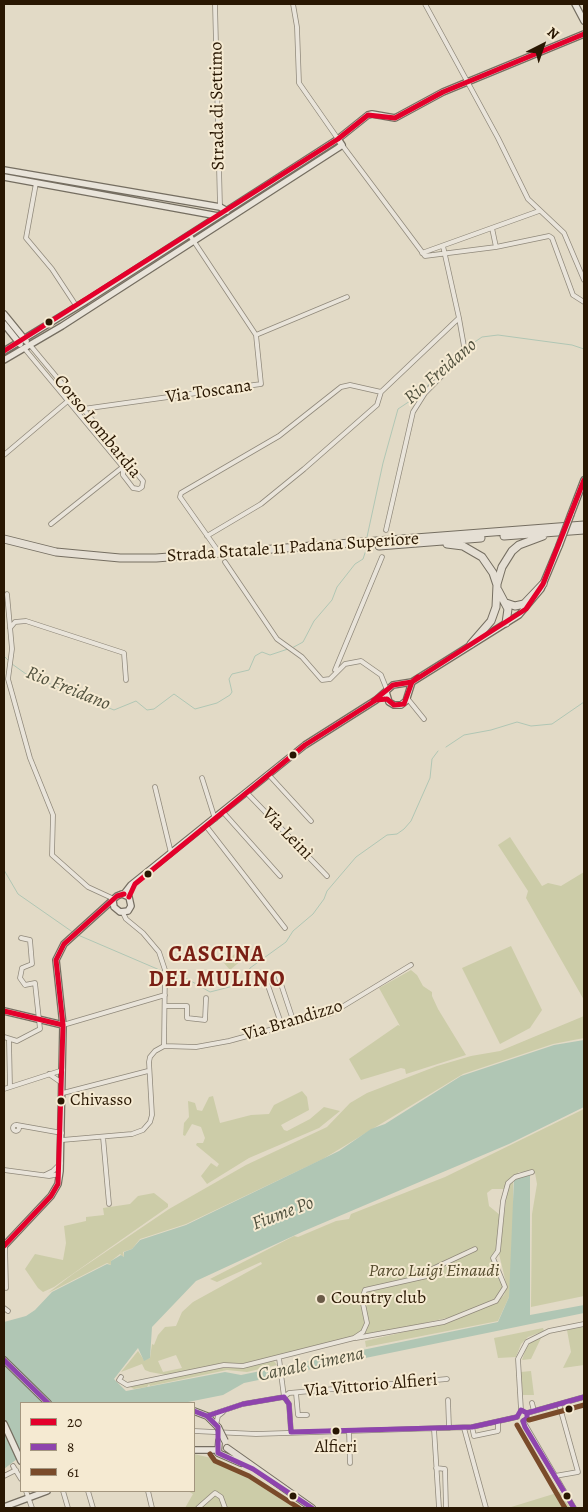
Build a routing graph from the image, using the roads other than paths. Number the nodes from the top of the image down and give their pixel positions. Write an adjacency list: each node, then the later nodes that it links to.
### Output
1 (216, 4): 20 (street, Strada di Settimo)
2 (293, 4): 8 (street)
3 (425, 4): 7 (street)
4 (575, 4): 5 (street)
5 (584, 21)
6 (584, 34): 7 (street)
7 (467, 83): 8 (street); 21 (street)
8 (338, 139): 9 (street); 10 (street)
9 (342, 145): 11 (street); 30 (street)
10 (302, 161): 11 (street); 20 (street)
11 (307, 168): 23 (street)
12 (4, 170): 14 (street)
13 (4, 177): 15 (street)
14 (72, 182): 16 (street); 17 (street)
15 (36, 183): 16 (street); 38 (street)
16 (71, 189): 17 (street)
17 (111, 193): 18 (street); 19 (street)
18 (172, 199): 19 (street); 20 (street)
19 (171, 207): 22 (street)
20 (223, 209): 22 (street); 23 (street)
21 (539, 211): 25 (street); 32 (street)
22 (218, 216): 24 (street); 26 (street)
23 (232, 216): 24 (street)
24 (226, 220): 27 (street)
25 (492, 228): 28 (street); 29 (street)
26 (189, 234): 27 (street, Via Toscana); 33 (street)
27 (194, 241): 34 (street); 43 (street, Via Toscana)
28 (442, 246): 30 (street); 31 (street)
29 (496, 247): 31 (street); 37 (street)
30 (422, 253): 31 (street)
31 (445, 255): 41 (street)
32 (584, 280)
33 (108, 287): 34 (street); 36 (street)
34 (113, 293): 39 (street)
35 (347, 297): 43 (street)
36 (86, 301): 38 (street); 39 (street)
37 (584, 302)
38 (78, 307): 44 (street)
39 (91, 308): 45 (street)
40 (4, 314): 44 (street, Corso Lombardia)
41 (459, 318): 48 (street); 59 (street)
42 (4, 324): 44 (street, Corso Lombardia)
43 (256, 334): 51 (street, Via Toscana)
44 (21, 340): 45 (street, Corso Lombardia); 46 (street)
45 (27, 347): 47 (street); 49 (street, Corso Lombardia); 50 (street, Corso Lombardia)
46 (4, 351)
47 (4, 360)
48 (381, 392): 62 (street); 62 (street)
49 (73, 397): 50 (street); 51 (street, Corso Lombardia)
50 (68, 401): 52 (street, Corso Lombardia); 53 (street)
51 (83, 409): 52 (street); 54 (street, Corso Lombardia)
52 (78, 413): 55 (street, Corso Lombardia)
53 (4, 455)
54 (128, 463): 55 (street); 55 (street, Corso Lombardia)
55 (123, 467): 57 (street)
56 (584, 480): 69 (street, bridge)
57 (51, 524)
58 (584, 525): 63 (highway, Strada Statale 11 Padana Superiore)
59 (386, 530)
60 (584, 530): 61 (highway, Strada Statale 11 Padana Superiore)
61 (555, 533): 64 (highway, Strada Statale 11 Padana Superiore); 70 (highway)
62 (207, 536): 66 (street)
63 (4, 539)
64 (429, 543): 65 (highway, Strada Statale 11 Padana Superiore); 70 (highway)
65 (4, 544)
66 (218, 551)
67 (382, 557): 76 (street)
68 (225, 562): 78 (street)
69 (543, 584): 72 (highway); 73 (street)
70 (497, 587): 72 (highway); 75 (highway)
71 (7, 594): 74 (street)
72 (506, 603): 73 (highway)
73 (506, 623): 75 (street)
74 (10, 628): 80 (street); 99 (street)
75 (472, 644): 81 (street)
76 (338, 660): 77 (street); 78 (street)
77 (344, 665): 78 (street); 79 (street)
78 (335, 671)
79 (384, 679): 82 (street); 83 (street)
80 (126, 680)
81 (412, 682): 82 (street); 84 (street)
82 (399, 684): 83 (street); 84 (street)
83 (387, 691): 85 (street); 86 (street)
84 (406, 698): 86 (street); 87 (street)
85 (376, 700): 86 (street); 88 (street)
86 (387, 700)
87 (424, 719)
88 (268, 774): 91 (street); 94 (street)
89 (202, 778): 93 (street)
90 (155, 787): 96 (street)
91 (246, 792): 92 (street); 98 (street, Via Leinì)
92 (223, 812): 93 (street); 97 (street)
93 (215, 819): 95 (street)
94 (311, 821)
95 (206, 826): 96 (street); 101 (street)
96 (171, 853): 99 (street)
97 (280, 876)
98 (327, 876)
99 (119, 899): 100 (street); 100 (street); 112 (street)
100 (125, 912): 106 (street)
101 (284, 928)
102 (21, 938): 110 (street)
103 (412, 965): 111 (street, Via Brandizzo)
104 (278, 972): 111 (street)
105 (265, 977): 113 (street)
106 (165, 994): 108 (street); 112 (street)
107 (206, 998): 108 (street)
108 (165, 1006): 116 (street)
109 (4, 1011): 110 (street)
110 (40, 1020): 112 (street); 115 (street)
111 (294, 1023): 113 (street, Via Brandizzo)
112 (64, 1026): 117 (street)
113 (282, 1026): 116 (street, Via Brandizzo)
114 (4, 1037): 115 (street)
115 (10, 1040): 121 (street)
116 (164, 1046): 118 (street)
117 (64, 1070): 119 (street); 120 (street)
118 (148, 1071): 123 (street); 126 (street)
119 (49, 1074): 120 (street); 121 (street)
120 (63, 1084): 123 (street)
121 (10, 1087): 122 (street)
122 (4, 1089)
123 (63, 1093): 125 (street)
124 (17, 1125): 125 (street)
125 (62, 1136): 126 (street); 127 (street)
126 (103, 1137): 132 (street)
127 (61, 1162): 130 (street); 131 (street)
128 (4, 1170): 131 (street)
129 (532, 1172): 139 (street)
130 (60, 1174): 131 (street); 133 (street)
131 (45, 1175)
132 (108, 1204)
133 (4, 1245): 135 (street)
134 (475, 1250): 139 (street)
135 (6, 1288)
136 (4, 1308): 137 (street)
137 (8, 1311)
138 (584, 1324): 152 (street)
139 (354, 1338): 140 (street)
140 (279, 1358): 142 (street); 145 (street)
141 (4, 1360): 148 (street)
142 (121, 1377)
143 (447, 1379): 144 (street, Via Vittorio Alfieri)
144 (296, 1393): 145 (street, Via Vittorio Alfieri); 156 (street, Via Vittorio Alfieri)
145 (284, 1397): 151 (street, Via Vittorio Alfieri); 169 (street)
146 (584, 1398): 150 (street)
147 (448, 1400): 163 (street)
148 (47, 1402)
149 (532, 1403): 154 (street)
150 (559, 1404): 154 (street); 176 (street)
151 (226, 1410): 157 (street, Via Vittorio Alfieri); 162 (street)
152 (521, 1410): 155 (street); 158 (street)
153 (195, 1411): 157 (main road)
154 (534, 1411): 155 (street)
155 (527, 1413): 159 (street)
156 (307, 1415)
157 (207, 1416): 162 (main road)
158 (517, 1417): 159 (street); 160 (street)
159 (523, 1421): 179 (street)
160 (498, 1422): 165 (street); 165 (street)
161 (4, 1424): 172 (street)
162 (217, 1426): 170 (main road, bridge)
163 (449, 1428): 164 (street); 166 (street)
164 (464, 1428): 165 (street); 199 (street)
165 (472, 1428)
166 (434, 1429): 168 (street); 175 (street)
167 (195, 1431): 169 (street)
168 (349, 1431): 169 (street); 173 (street)
169 (290, 1432)
170 (222, 1446): 171 (street); 174 (main road); 174 (main road)
171 (195, 1450)
172 (20, 1459)
173 (350, 1463)
174 (251, 1467): 196 (main road)
175 (436, 1468): 181 (street); 182 (street)
176 (578, 1472): 177 (street); 179 (street)
177 (584, 1472)
178 (4, 1476): 180 (street)
179 (555, 1476): 200 (street)
180 (20, 1477)
181 (438, 1490): 182 (street); 197 (street)
182 (446, 1490): 198 (street)
183 (26, 1492): 188 (street)
184 (40, 1492): 188 (street)
185 (63, 1492): 191 (street)
186 (88, 1492): 192 (street)
187 (148, 1492): 193 (street)
188 (28, 1497): 189 (street); 190 (street)
189 (4, 1506)
190 (32, 1508)
191 (68, 1508)
192 (93, 1508)
193 (152, 1508)
194 (198, 1508): 195 (street)
195 (225, 1508)
196 (312, 1508)
197 (438, 1508)
198 (446, 1508)
199 (486, 1508)
200 (574, 1508)

